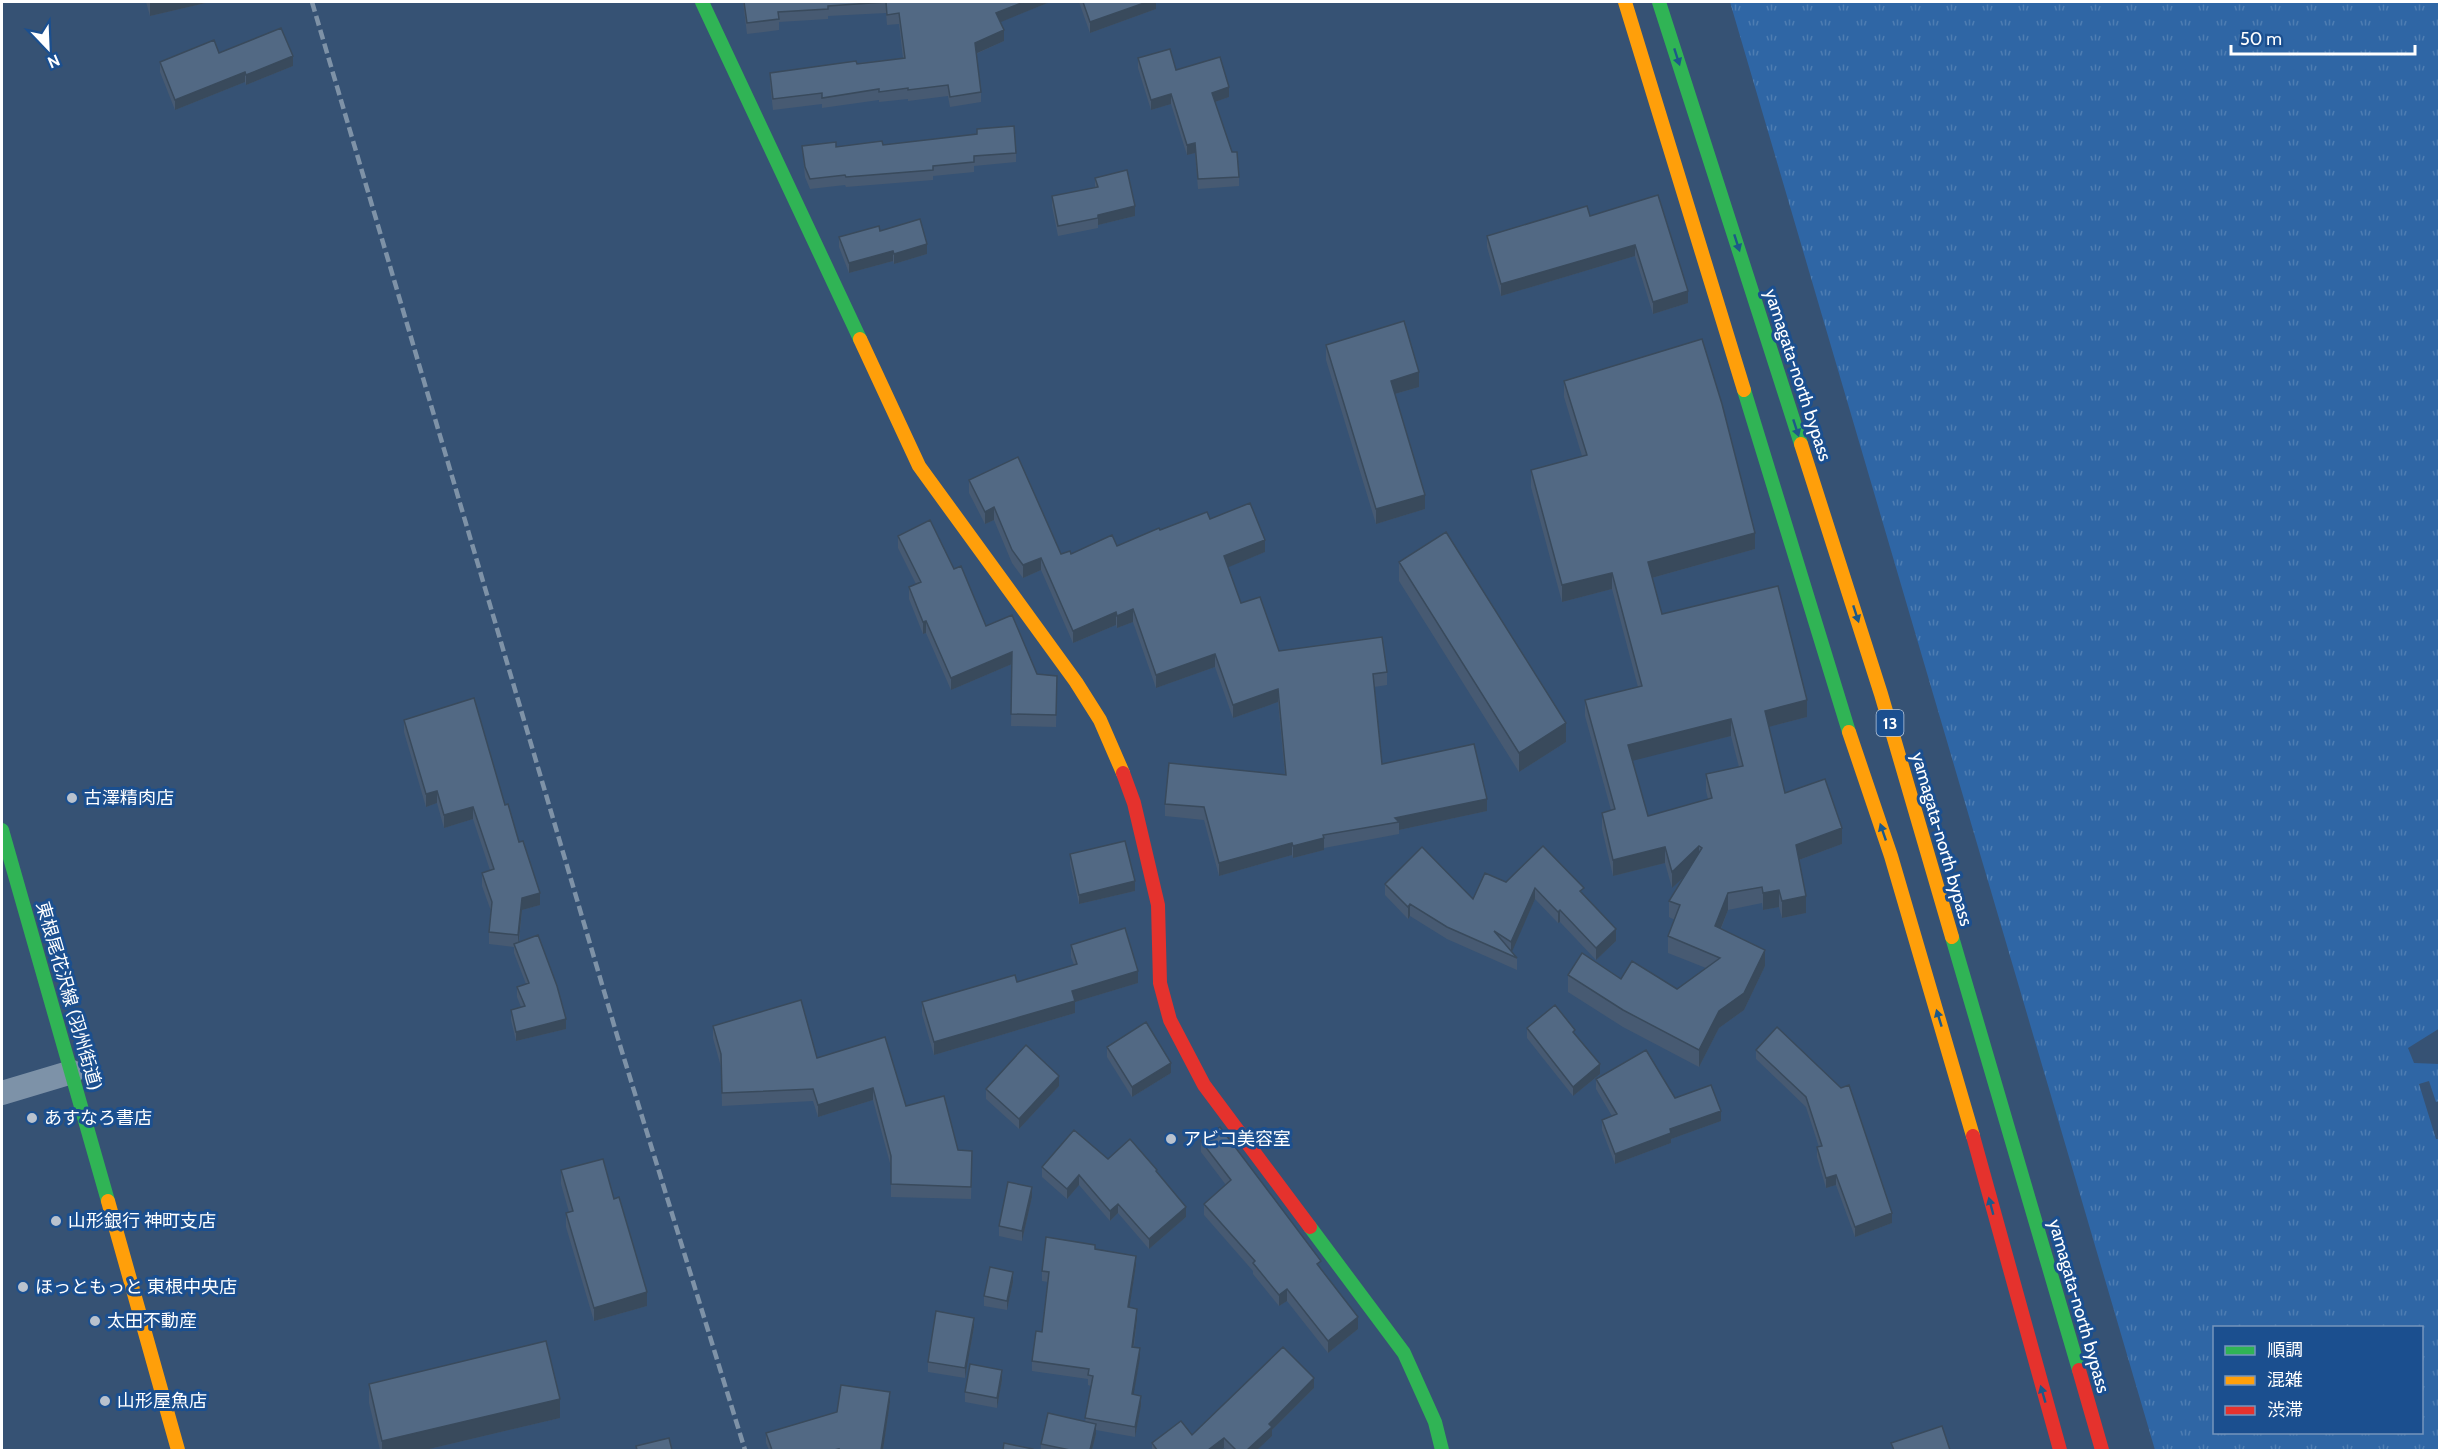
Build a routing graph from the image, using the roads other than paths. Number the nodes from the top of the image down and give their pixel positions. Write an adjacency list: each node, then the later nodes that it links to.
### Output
1 (702, 2): 8 (main road)
2 (1625, 2): 9 (main road, 13, one-way to 2)
3 (1659, 2): 10 (main road, yamagata-north bypass / 13, one-way to 10)
4 (2, 830): 5 (main road, 東根尾花沢線 (羽州街道))
5 (72, 1072): 6 (street); 7 (main road, 東根尾花沢線 (羽州街道))
6 (2, 1093)
7 (178, 1450)
8 (1442, 1450)
9 (2060, 1450)
10 (2102, 1450)

